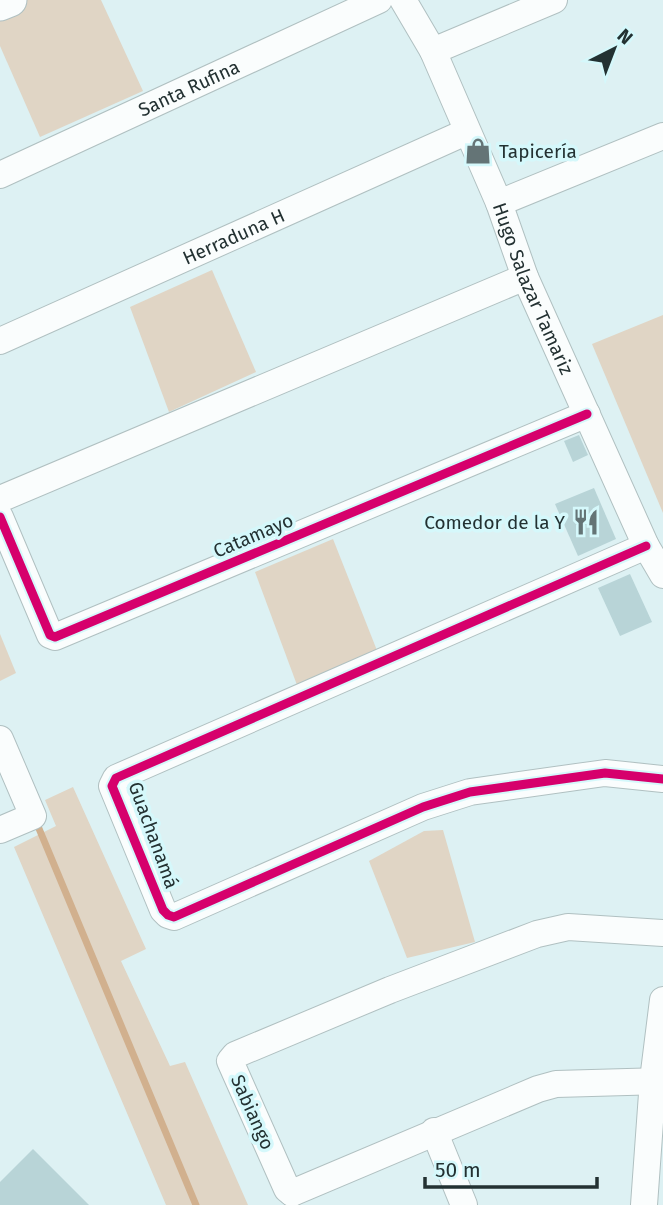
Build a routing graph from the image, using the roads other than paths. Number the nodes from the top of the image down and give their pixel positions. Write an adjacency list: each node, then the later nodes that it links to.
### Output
1 (10, 0): 5 (main road)
2 (379, 0): 9 (street, Santa Rufina)
3 (403, 0): 6 (street, Hugo Salazar Tamariz)
4 (554, 0): 6 (street)
5 (0, 4)
6 (433, 51): 7 (street, Hugo Salazar Tamariz)
7 (466, 132): 10 (street, Hugo Salazar Tamariz); 12 (street, Herraduna H)
8 (663, 136): 10 (street)
9 (0, 176)
10 (499, 203): 11 (street, Hugo Salazar Tamariz)
11 (525, 276): 13 (street, Hugo Salazar Tamariz); 14 (street)
12 (0, 341)
13 (587, 414): 15 (street, Catamayo); 16 (street, Hugo Salazar Tamariz)
14 (0, 499)
15 (0, 517)
16 (646, 546): 17 (street, Hugo Salazar Tamariz); 19 (street, Guachanamá)
17 (663, 575)
18 (0, 739): 20 (street)
19 (663, 779)
20 (0, 830)
21 (663, 933): 25 (street, Sabiango)
22 (663, 1000): 23 (street)
23 (658, 1081): 24 (street, Sabiango); 27 (street)
24 (434, 1131): 25 (street, Sabiango); 26 (street)
25 (292, 1199)
26 (464, 1205)
27 (643, 1205)

